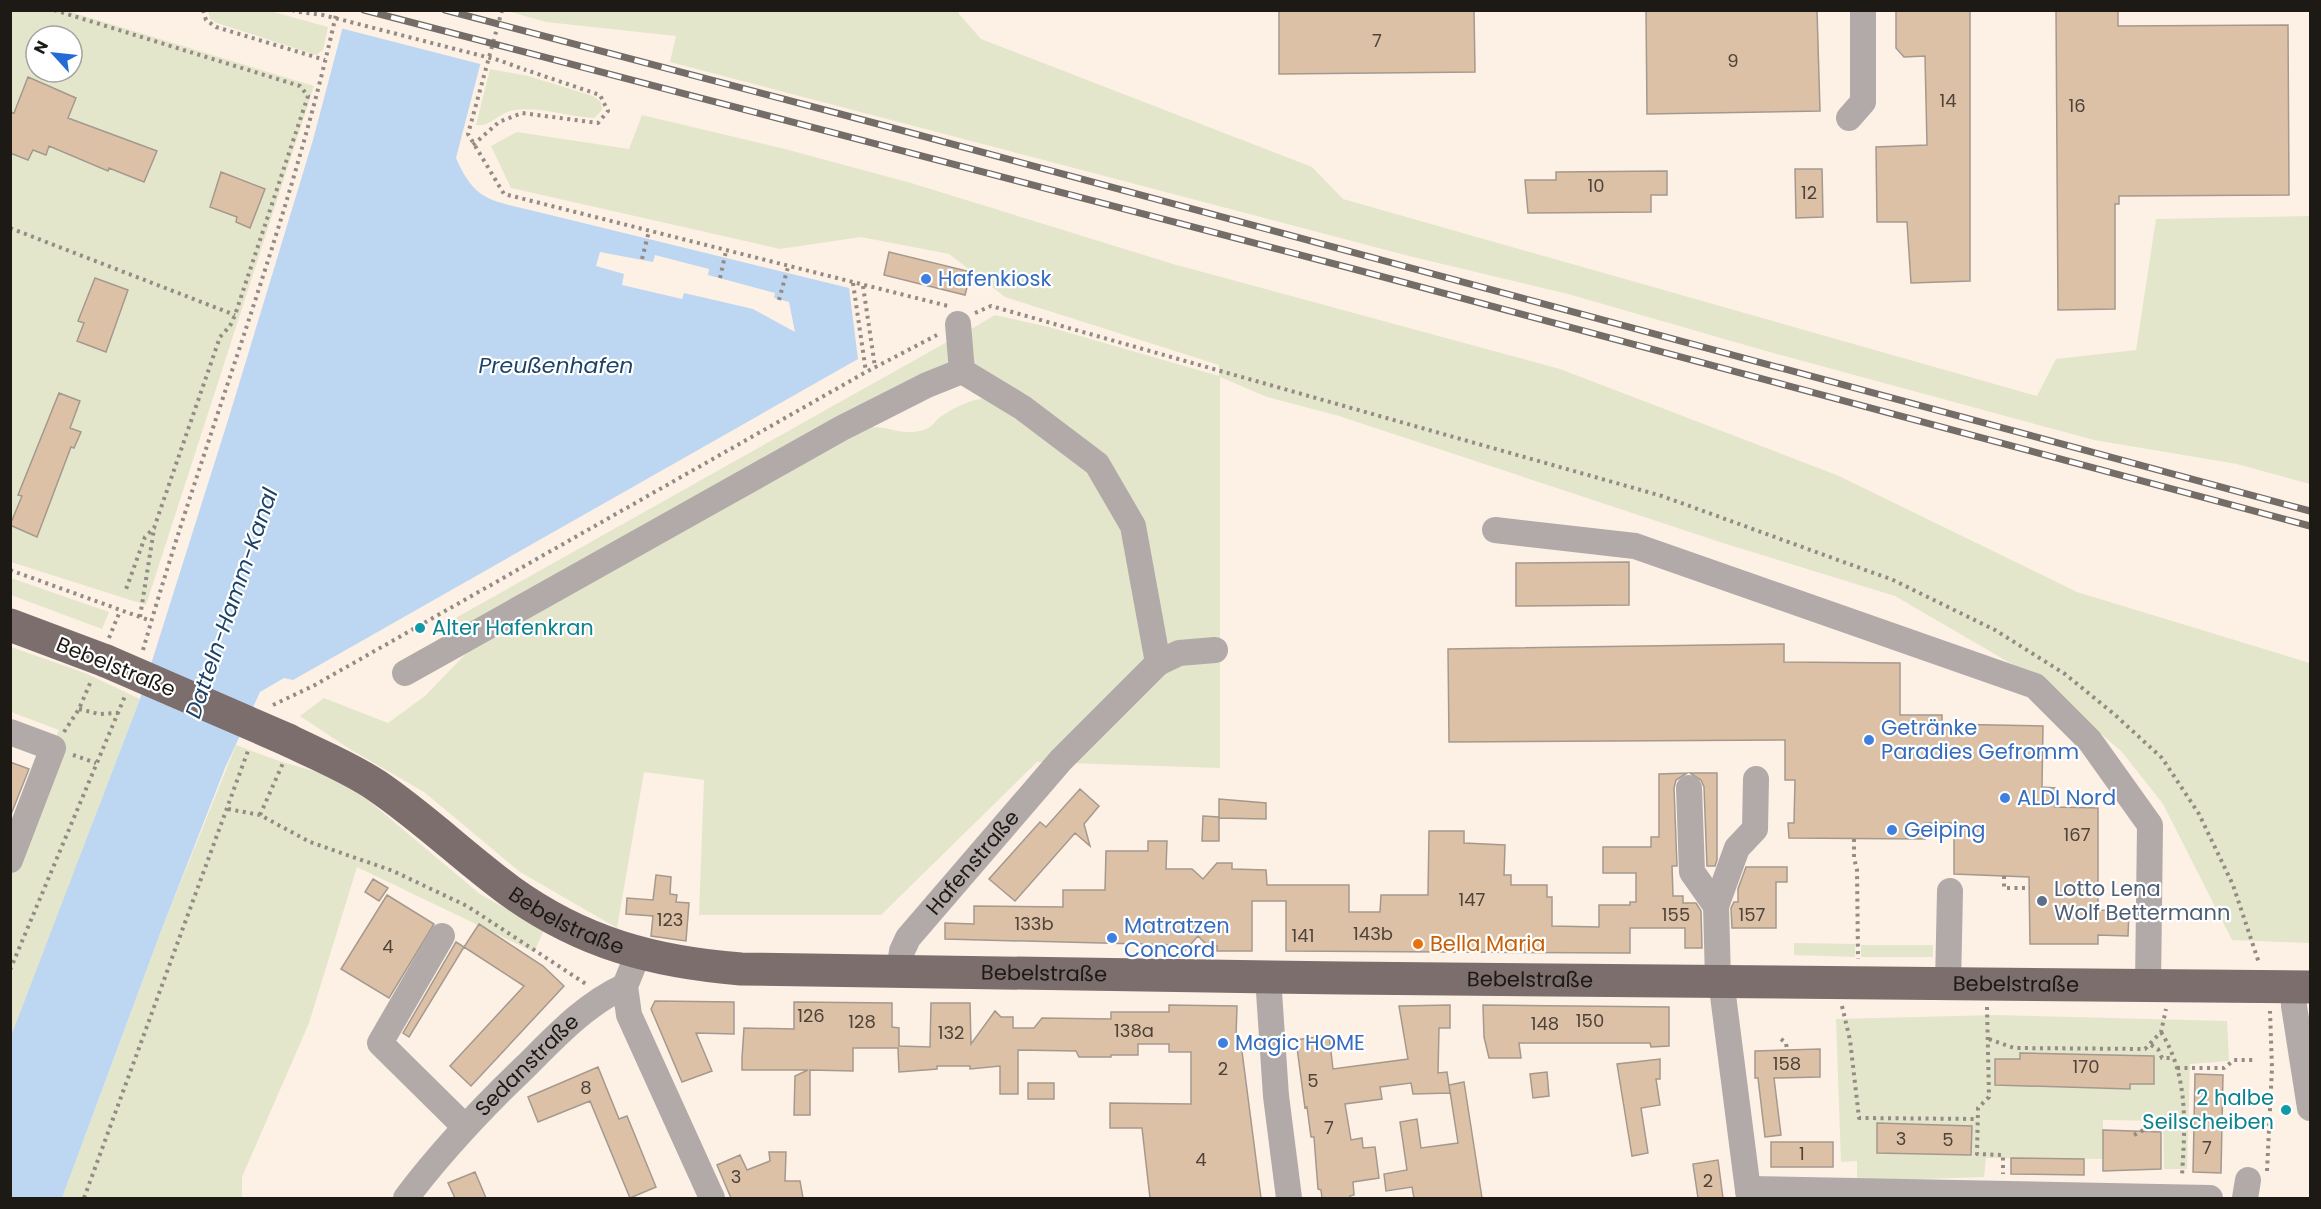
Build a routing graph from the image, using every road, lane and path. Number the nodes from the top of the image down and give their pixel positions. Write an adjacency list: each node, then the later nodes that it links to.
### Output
1 (54, 10): 21 (path)
2 (203, 10): 7 (path)
3 (292, 10): 9 (path, bridge)
4 (337, 10): 7 (path)
5 (502, 10): 9 (path)
6 (1863, 10): 8 (street)
7 (325, 60): 30 (path)
8 (1849, 118)
9 (473, 145): 11 (path)
10 (10, 228): 21 (path)
11 (649, 231): 12 (path); 13 (path)
12 (726, 251): 14 (path); 15 (path)
13 (642, 259)
14 (788, 267): 16 (path); 18 (path)
15 (720, 278)
16 (853, 283): 17 (path); 24 (path)
17 (863, 286): 20 (path); 22 (path)
18 (779, 300)
19 (991, 306): 20 (path)
20 (962, 314): 22 (path); 23 (street)
21 (235, 315): 25 (path)
22 (875, 367): 24 (path)
23 (962, 371): 34 (street); 35 (street)
24 (866, 372): 37 (path)
25 (154, 528): 28 (path); 29 (path)
26 (1495, 530): 64 (street)
27 (10, 570): 29 (path)
28 (125, 592)
29 (140, 617): 30 (path)
30 (151, 621): 33 (path)
31 (10, 625): 41 (main road, Bebelstraße, bridge)
32 (1215, 650): 34 (street)
33 (141, 655)
34 (1158, 663): 57 (street, Hafenstraße)
35 (405, 673)
36 (125, 696): 39 (path)
37 (271, 706)
38 (79, 709): 39 (path)
39 (118, 713): 56 (path)
40 (10, 732): 48 (street)
41 (290, 741): 46 (path); 54 (main road, Bebelstraße)
42 (250, 744): 45 (path)
43 (1756, 779): 52 (street)
44 (1689, 788): 52 (street)
45 (228, 809): 46 (path); 83 (path)
46 (260, 815): 63 (path)
47 (1854, 838): 55 (path)
48 (10, 860)
49 (2004, 876): 50 (path)
50 (2030, 888)
51 (1950, 891): 60 (street)
52 (1716, 906): 59 (street)
53 (442, 936): 78 (street)
54 (638, 954): 57 (main road, Bebelstraße); 63 (street)
55 (1858, 963)
56 (10, 970)
57 (899, 972): 58 (main road, Bebelstraße)
58 (1268, 977): 59 (main road, Bebelstraße); 86 (street)
59 (1720, 980): 60 (main road, Bebelstraße); 82 (street)
60 (1948, 984): 64 (main road, Bebelstraße)
61 (2260, 986): 62 (main road, Bebelstraße); 64 (main road, Bebelstraße); 80 (path)
62 (2302, 987): 75 (street)
63 (616, 990): 78 (street, Sedanstraße); 85 (street)
64 (2157, 996): 67 (path)
65 (1842, 1004): 76 (path)
66 (1987, 1005): 68 (path)
67 (2161, 1032): 70 (path); 72 (path)
68 (1988, 1038): 70 (path); 76 (path)
69 (1781, 1039): 71 (path)
70 (2151, 1045): 72 (path)
71 (1787, 1050)
72 (2174, 1058): 74 (path)
73 (2253, 1060): 74 (path)
74 (2177, 1068): 77 (path)
75 (2310, 1108)
76 (1978, 1119): 81 (path)
77 (2184, 1124): 79 (path); 87 (path)
78 (464, 1126): 84 (street, Sedanstraße)
79 (2134, 1135)
80 (2253, 1184)
81 (2002, 1192): 82 (street); 87 (street)
82 (1748, 1194)
83 (84, 1198)
84 (406, 1198)
85 (712, 1198)
86 (1289, 1198)
87 (2180, 1198): 88 (street)
88 (2210, 1198)

